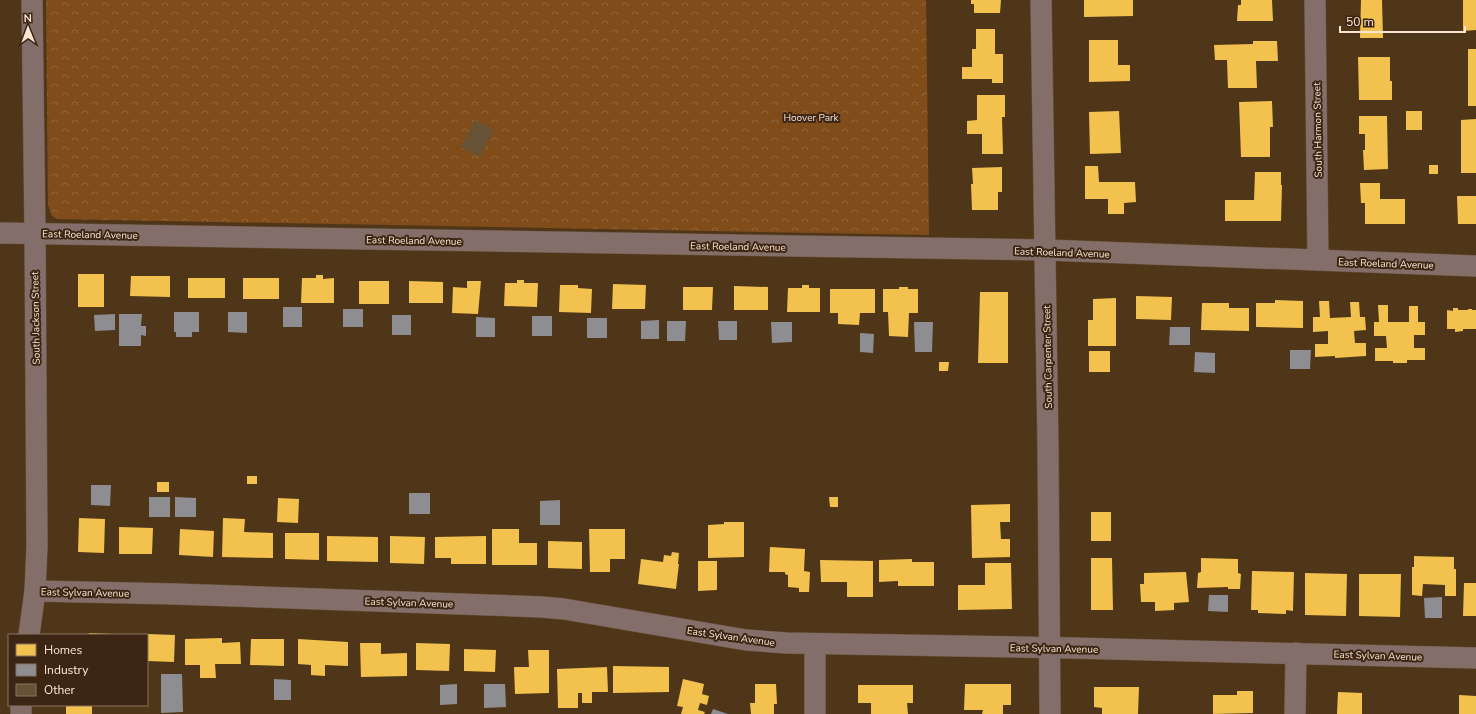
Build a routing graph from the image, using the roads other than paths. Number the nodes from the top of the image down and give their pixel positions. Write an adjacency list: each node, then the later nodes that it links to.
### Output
1 (32, 0): 5 (street, South Jackson Street)
2 (1041, 0): 6 (street, South Carpenter Street)
3 (1315, 0): 7 (street, South Harmon Street)
4 (0, 233): 5 (street, East Roeland Avenue)
5 (35, 233): 6 (street, East Roeland Avenue); 9 (street, South Jackson Street)
6 (1046, 250): 7 (street, East Roeland Avenue); 12 (street, South Carpenter Street)
7 (1318, 260): 8 (street, East Roeland Avenue)
8 (1476, 266)
9 (35, 591): 10 (street, South Jackson Street); 11 (street, East Sylvan Avenue)
10 (29, 634)
11 (815, 644): 12 (street, East Sylvan Avenue); 15 (street)
12 (1049, 648): 13 (street, East Sylvan Avenue); 16 (street, South Carpenter Street)
13 (1296, 653): 14 (street, East Sylvan Avenue); 17 (street)
14 (1476, 658)
15 (815, 714)
16 (1050, 714)
17 (1295, 714)

